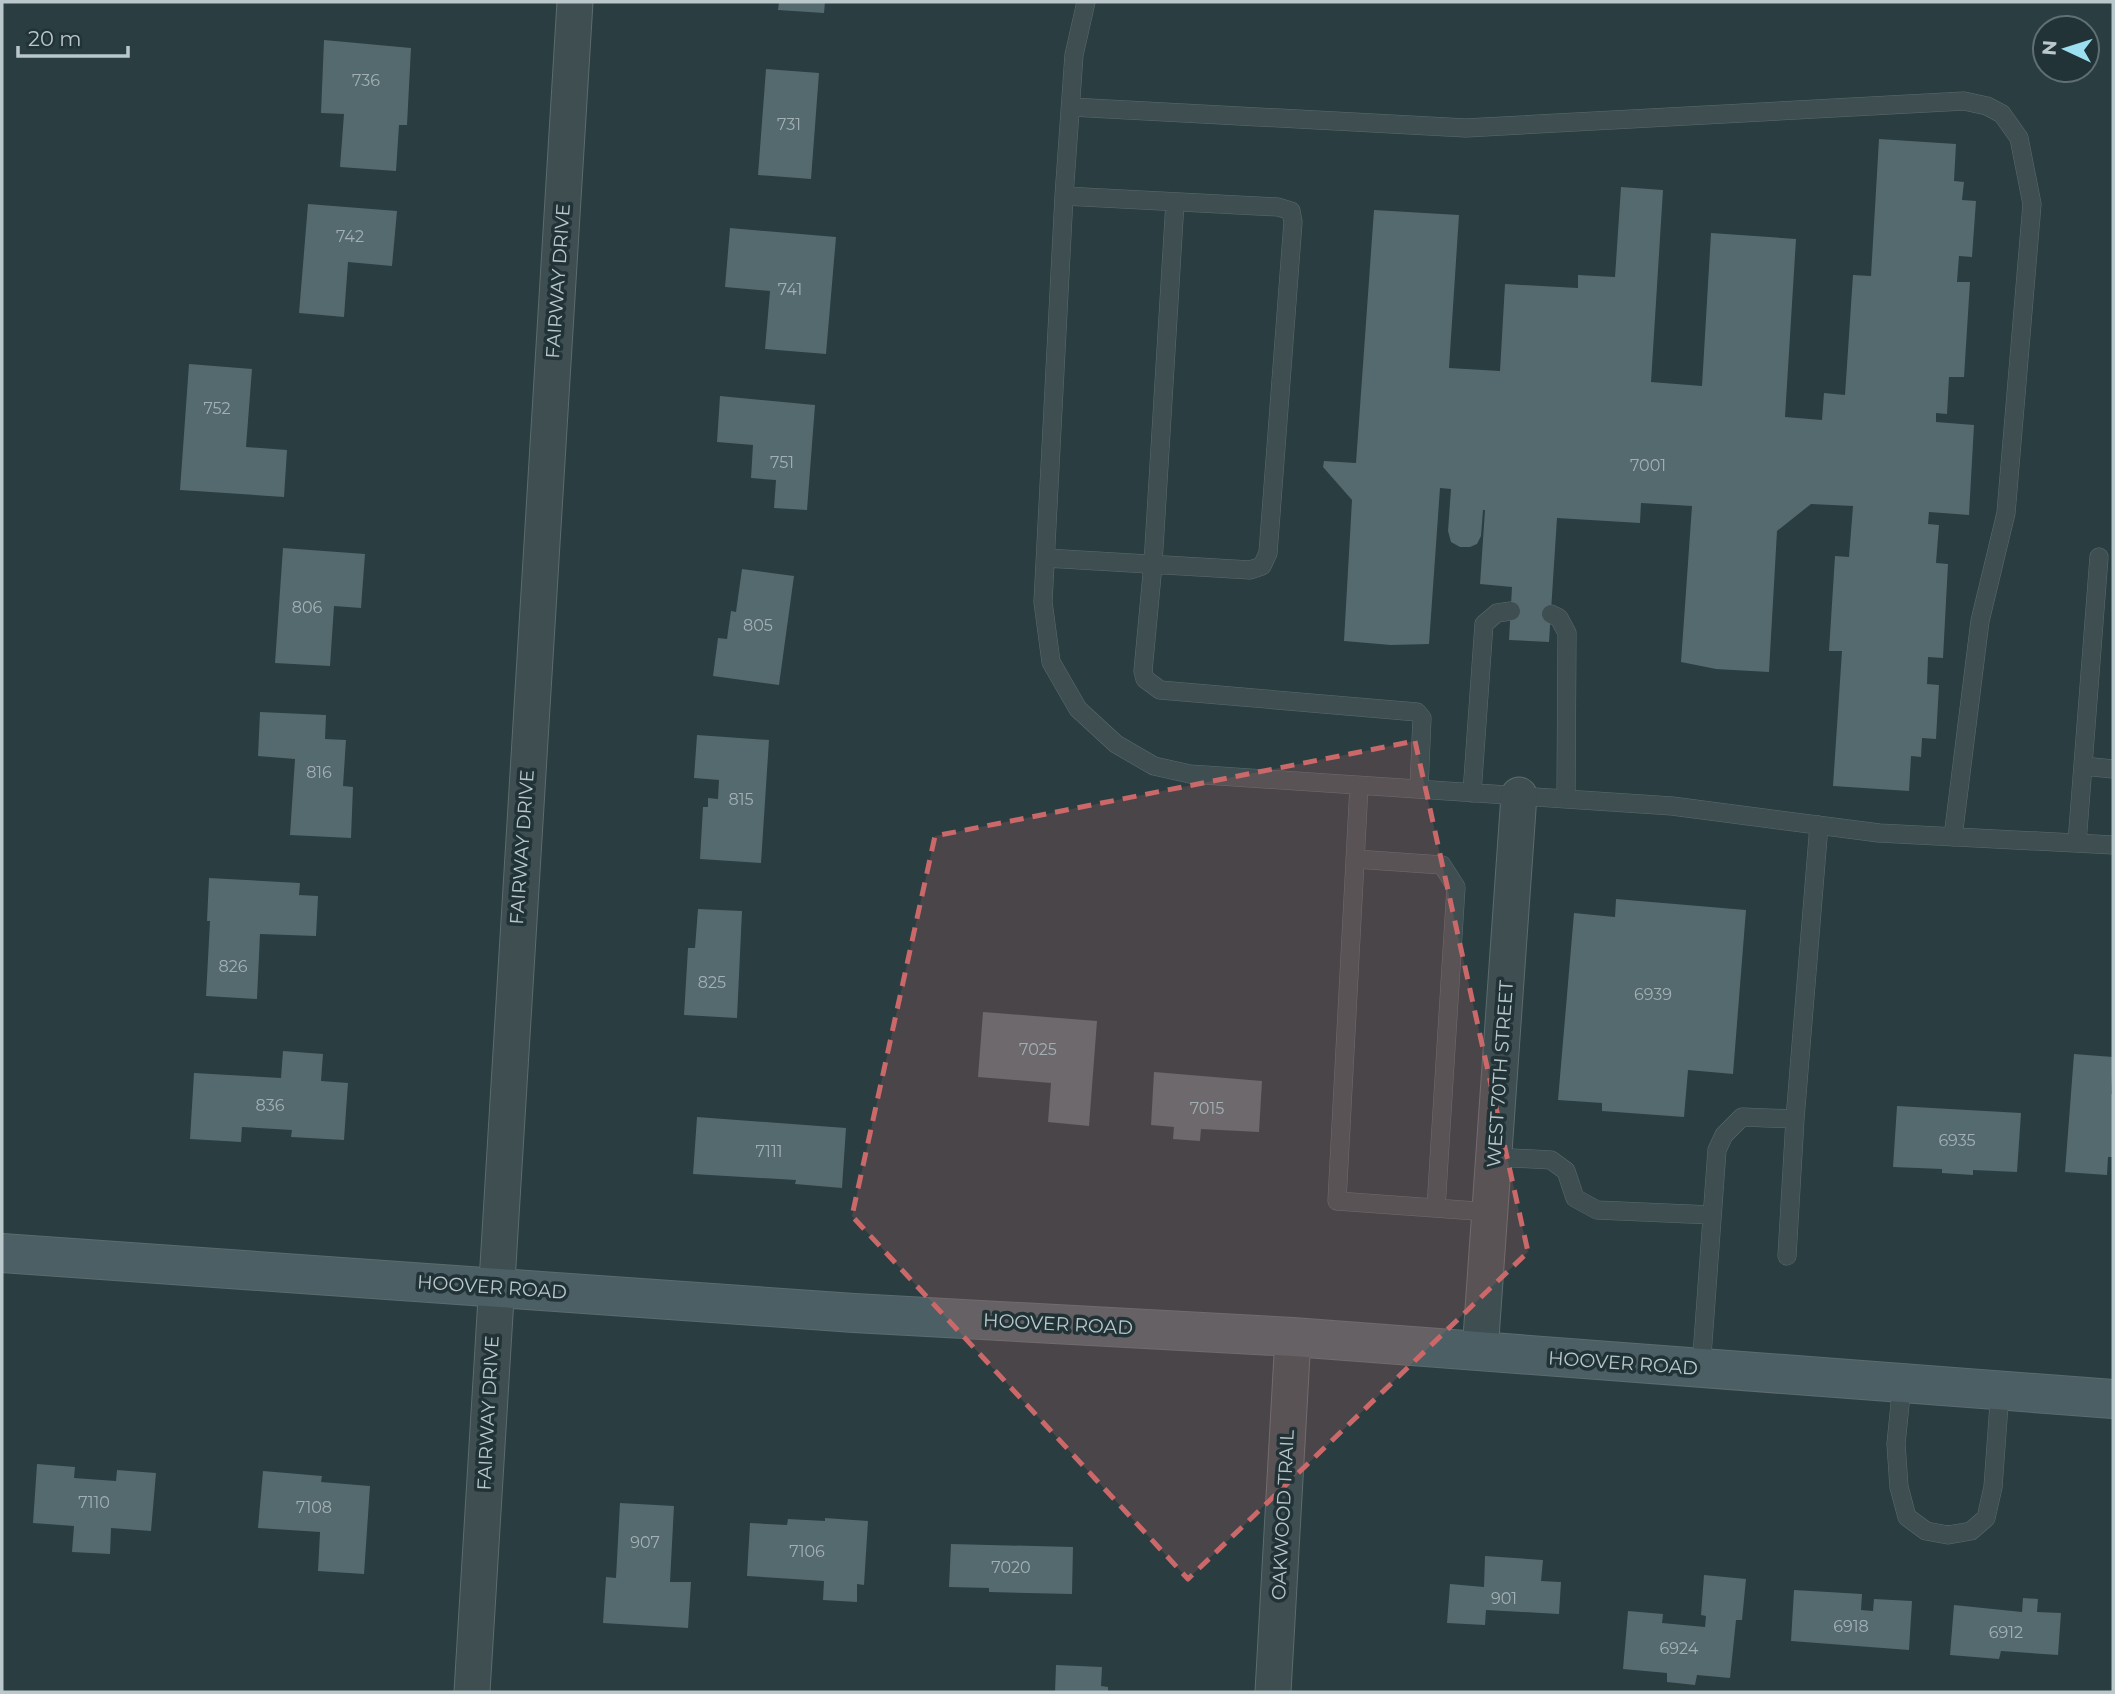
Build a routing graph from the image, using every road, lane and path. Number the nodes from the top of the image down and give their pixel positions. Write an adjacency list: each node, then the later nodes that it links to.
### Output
1 (575, 2): 30 (street, FAIRWAY DRIVE)
2 (1086, 2): 3 (lane)
3 (1071, 107): 4 (lane); 19 (lane)
4 (1065, 196): 5 (lane); 7 (lane)
5 (1175, 202): 8 (lane); 8 (lane)
6 (2099, 557): 11 (lane)
7 (1046, 558): 8 (lane); 13 (lane)
8 (1153, 564): 14 (lane)
9 (1511, 611): 15 (lane)
10 (1551, 614): 17 (lane)
11 (2083, 766): 12 (lane); 20 (lane)
12 (2113, 769)
13 (1359, 786): 14 (lane); 22 (lane)
14 (1419, 789): 15 (lane)
15 (1472, 793): 16 (lane)
16 (1519, 795): 17 (lane); 24 (street, WEST 70TH STREET)
17 (1566, 799): 18 (lane)
18 (1819, 825): 19 (lane); 23 (lane)
19 (1954, 837): 20 (lane)
20 (2077, 843): 21 (lane)
21 (2113, 845)
22 (1355, 859): 25 (lane); 25 (lane)
23 (1795, 1119): 27 (lane); 29 (lane)
24 (1494, 1157): 26 (street, WEST 70TH STREET); 27 (lane)
25 (1436, 1208): 26 (lane)
26 (1490, 1212): 32 (street, WEST 70TH STREET)
27 (1712, 1215): 33 (lane)
28 (2, 1253): 30 (street, HOOVER ROAD)
29 (1787, 1256)
30 (495, 1287): 31 (street, HOOVER ROAD); 37 (street, FAIRWAY DRIVE)
31 (1293, 1337): 32 (street, HOOVER ROAD); 38 (street, OAKWOOD TRAIL)
32 (1480, 1352): 33 (street, HOOVER ROAD)
33 (1701, 1369): 34 (street, HOOVER ROAD)
34 (1902, 1384): 35 (street, HOOVER ROAD); 35 (lane)
35 (2000, 1391): 36 (street, HOOVER ROAD)
36 (2113, 1399)
37 (472, 1692)
38 (1273, 1692)

